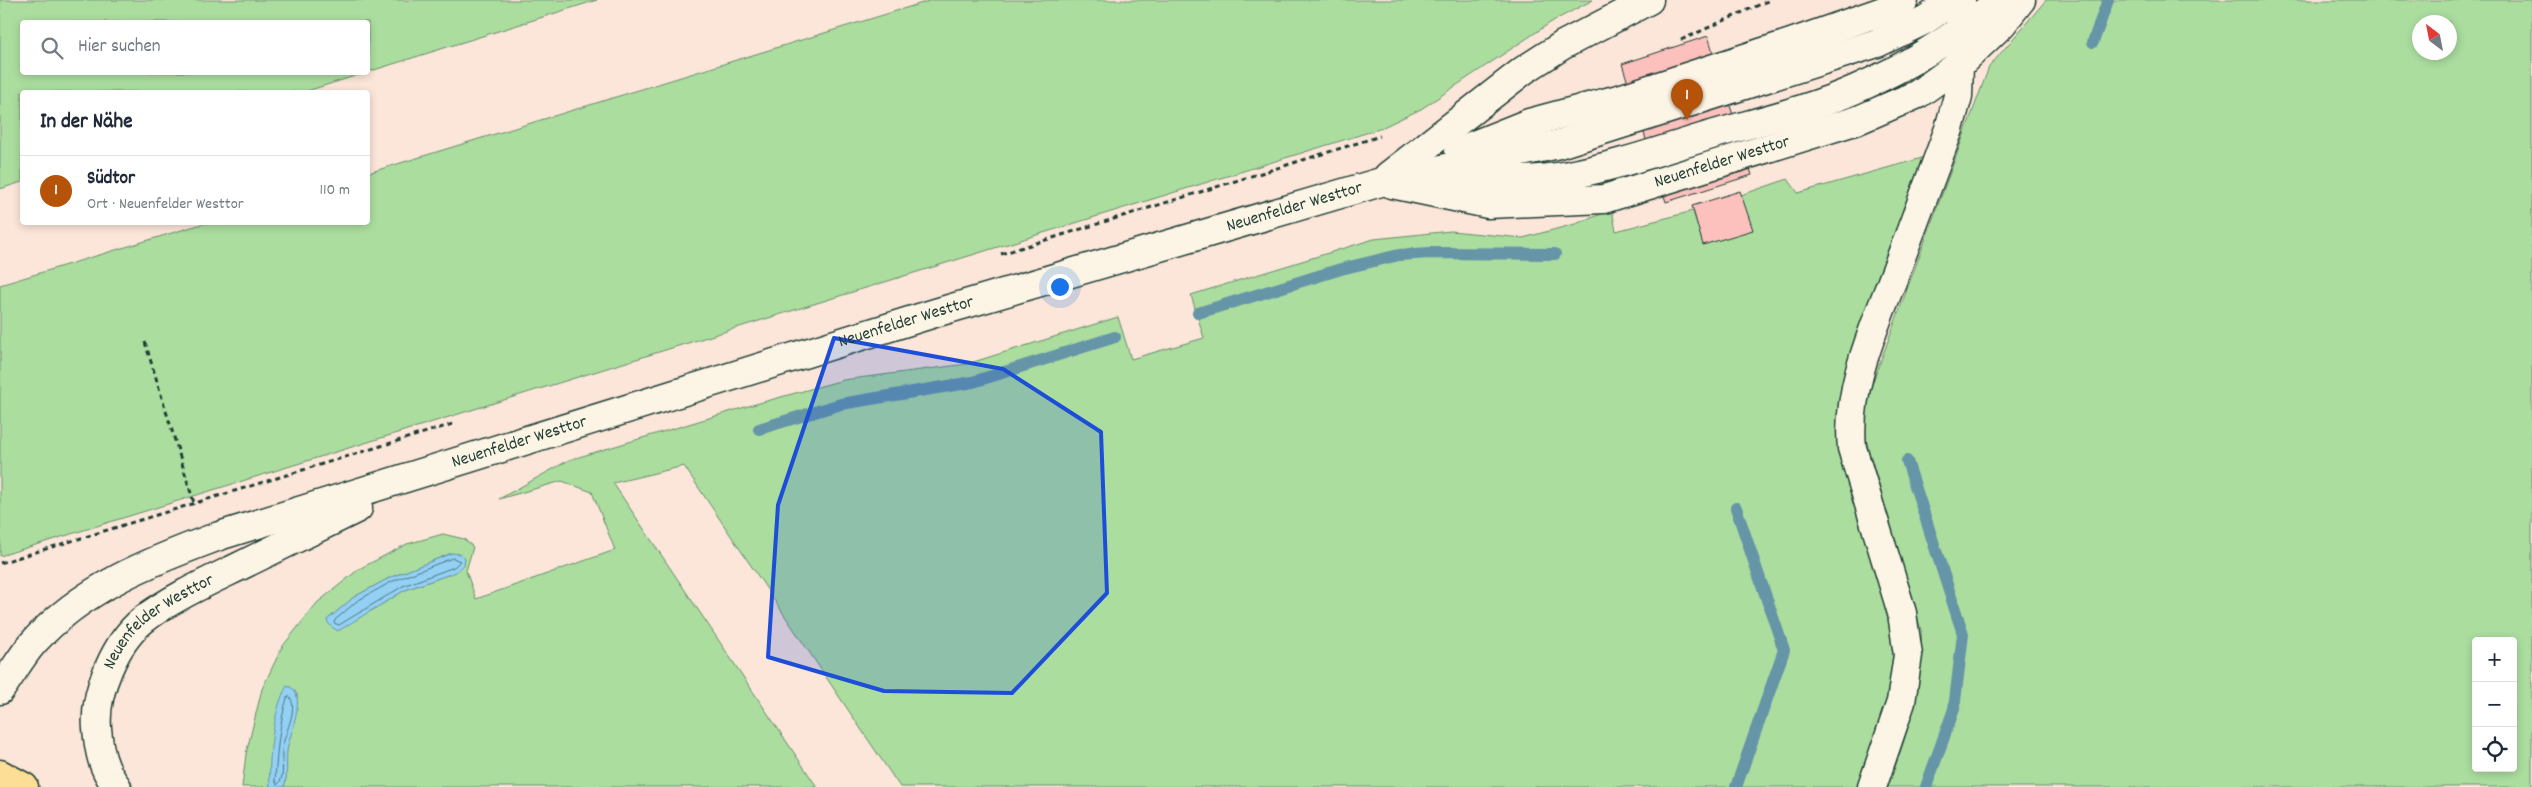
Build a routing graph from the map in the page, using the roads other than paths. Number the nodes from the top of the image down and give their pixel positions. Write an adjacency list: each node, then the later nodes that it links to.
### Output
1 (1649, 0): 9 (street)
2 (1904, 0): 9 (street, Neuenfelder Westtor)
3 (1954, 0): 9 (street, Neuenfelder Westtor)
4 (1961, 0): 7 (street)
5 (2000, 0): 7 (street, Neuenfelder Westtor)
6 (2021, 0): 8 (street, Neuenfelder Westtor)
7 (1960, 33): 8 (street); 9 (street, Neuenfelder Westtor)
8 (1960, 64): 9 (street, Neuenfelder Westtor); 15 (street)
9 (1381, 182): 10 (street, Neuenfelder Westtor)
10 (434, 471): 11 (street, Neuenfelder Westtor); 14 (street, Neuenfelder Westtor)
11 (0, 690)
12 (0, 774): 13 (main road)
13 (24, 787)
14 (117, 787)
15 (1872, 787)

